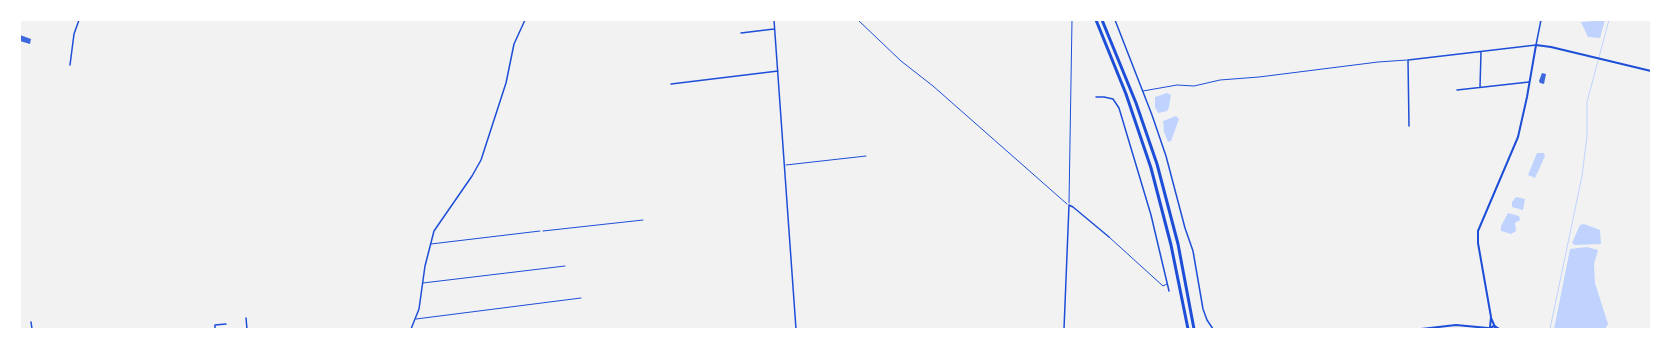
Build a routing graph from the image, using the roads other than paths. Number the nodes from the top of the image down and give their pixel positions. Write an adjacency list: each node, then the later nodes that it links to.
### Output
1 (79, 20): 13 (street)
2 (525, 20): 27 (street)
3 (774, 20): 8 (street)
4 (1096, 20): 47 (highway)
5 (1102, 20): 48 (highway)
6 (1115, 20): 20 (street)
7 (1540, 20): 10 (street)
8 (774, 29): 9 (street); 14 (street)
9 (741, 33)
10 (1536, 45): 11 (street); 15 (street); 16 (street)
11 (1482, 52): 12 (street); 18 (street)
12 (1408, 60): 20 (lane); 22 (street)
13 (70, 64)
14 (778, 70): 17 (street); 24 (street)
15 (1651, 70)
16 (1530, 82): 18 (street); 33 (street)
17 (671, 84)
18 (1480, 87): 19 (street)
19 (1457, 90)
20 (1142, 91): 49 (street)
21 (1096, 97): 30 (street)
22 (1409, 126)
23 (866, 156): 24 (lane)
24 (784, 166): 45 (street)
25 (540, 231): 27 (lane)
26 (1109, 237): 30 (lane); 46 (street)
27 (430, 244): 29 (street)
28 (565, 266): 29 (lane)
29 (423, 283): 35 (street)
30 (1168, 284): 31 (street)
31 (1169, 291)
32 (581, 298): 35 (lane)
33 (1491, 317): 38 (street); 40 (street)
34 (246, 318): 43 (street)
35 (416, 319): 44 (street)
36 (31, 322): 41 (street)
37 (226, 324): 42 (street)
38 (1495, 326): 40 (main road); 51 (main road)
39 (1476, 328): 40 (street); 50 (street)
40 (1489, 328)
41 (32, 329)
42 (215, 329)
43 (247, 329)
44 (411, 329)
45 (796, 329)
46 (1064, 329)
47 (1188, 329)
48 (1194, 329)
49 (1213, 329)
50 (1421, 329)
51 (1499, 329)

